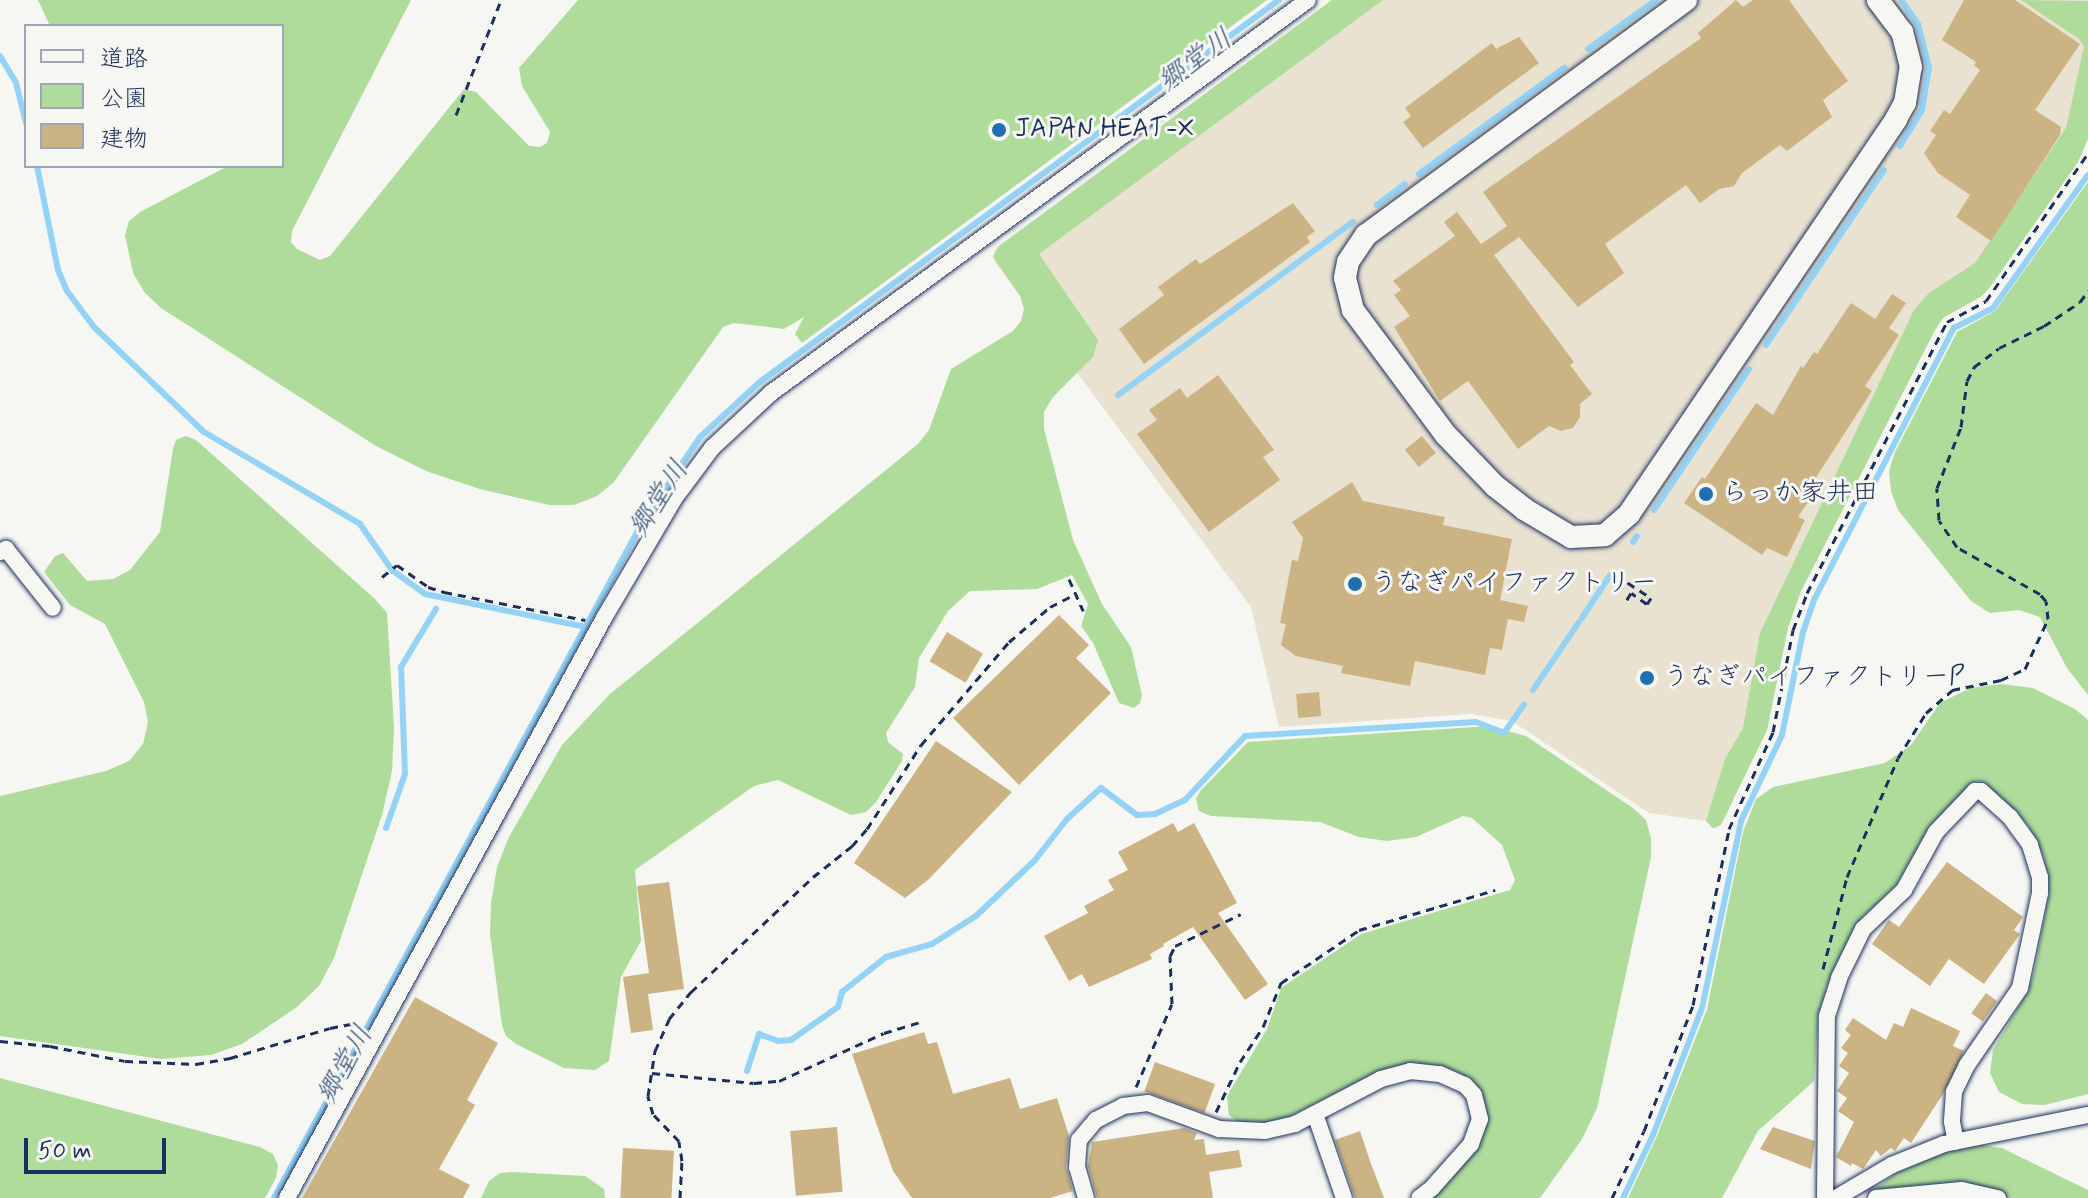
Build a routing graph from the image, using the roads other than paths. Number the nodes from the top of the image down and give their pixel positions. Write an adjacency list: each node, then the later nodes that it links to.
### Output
1 (1308, 0): 9 (street)
2 (1686, 0): 3 (street)
3 (1878, 0)
4 (0, 552): 5 (street)
5 (53, 608)
6 (1315, 1114): 10 (street); 11 (street); 12 (street)
7 (2088, 1115): 8 (street)
8 (1956, 1142): 13 (street); 14 (street)
9 (287, 1198)
10 (1086, 1198)
11 (1344, 1198)
12 (1419, 1198)
13 (1825, 1198)
14 (1836, 1198)
15 (1876, 1198): 16 (street)
16 (1998, 1198)

